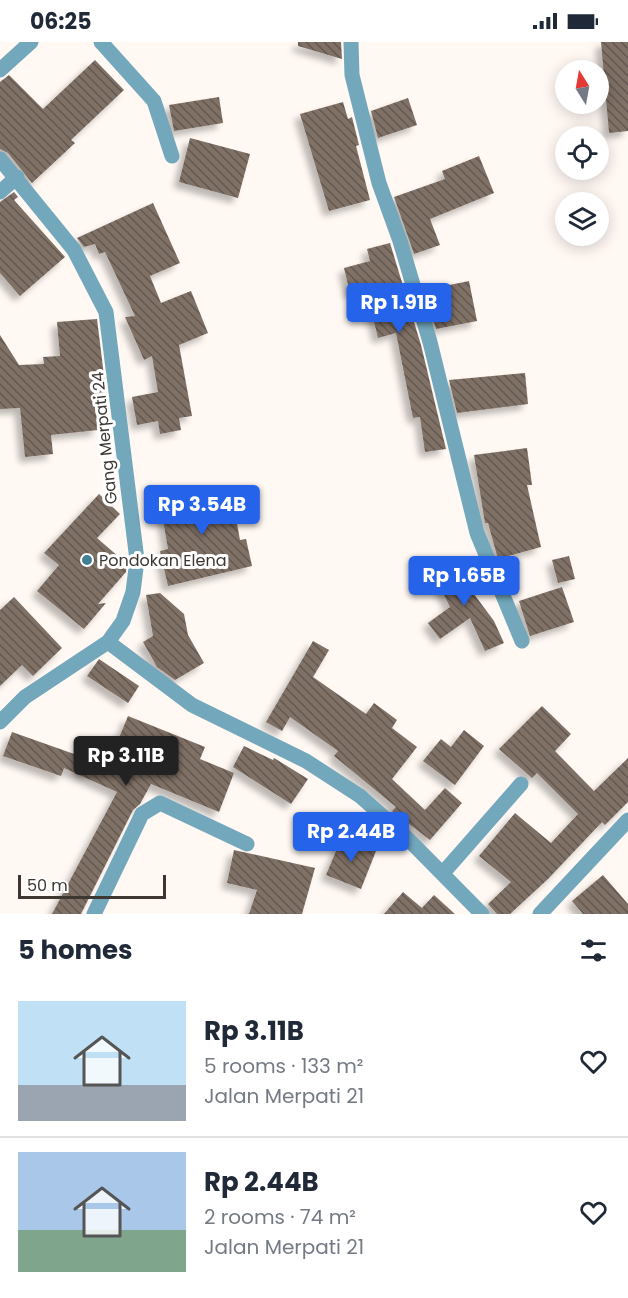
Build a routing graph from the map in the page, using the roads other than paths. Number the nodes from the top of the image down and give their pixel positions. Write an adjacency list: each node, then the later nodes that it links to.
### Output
1 (32, 42): 4 (street)
2 (100, 42): 5 (street)
3 (351, 42): 9 (street)
4 (0, 70)
5 (172, 156)
6 (0, 159): 7 (street, Gang Merpati 24)
7 (17, 177): 8 (street); 10 (street, Gang Merpati 24)
8 (0, 192)
9 (522, 641)
10 (108, 642): 11 (street, Gang Merpati 24); 15 (street)
11 (0, 722)
12 (521, 784): 15 (street)
13 (628, 820): 18 (street)
14 (246, 844): 16 (street)
15 (443, 873): 17 (street)
16 (94, 914)
17 (482, 914)
18 (540, 914)

